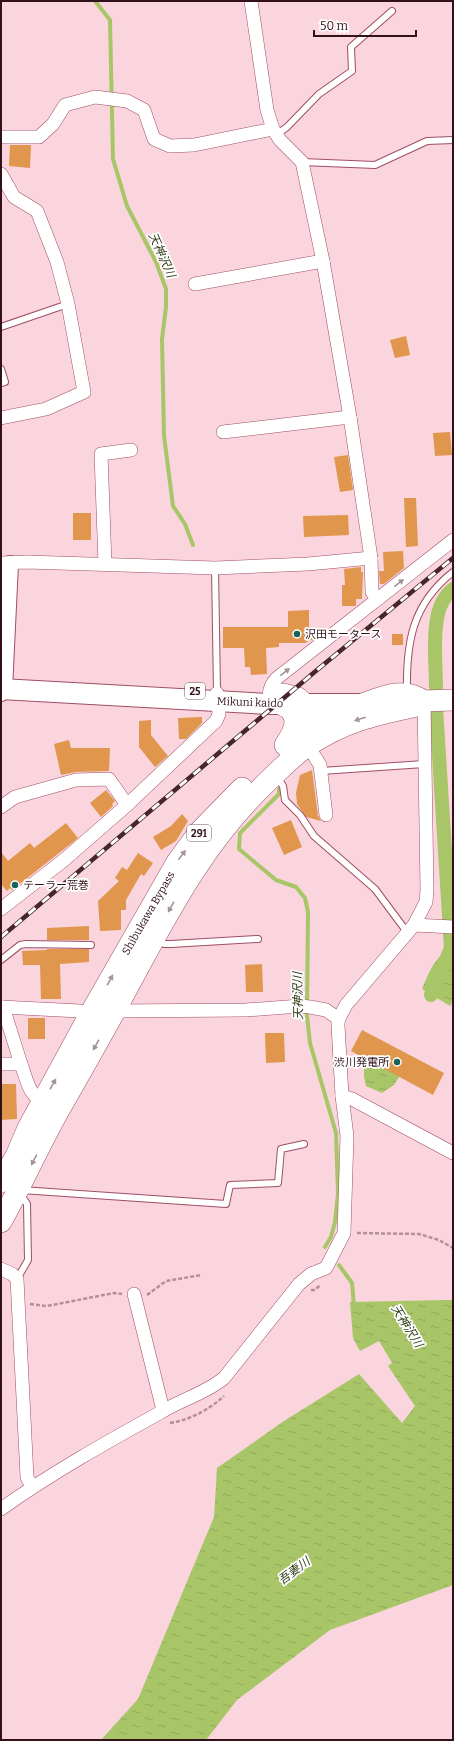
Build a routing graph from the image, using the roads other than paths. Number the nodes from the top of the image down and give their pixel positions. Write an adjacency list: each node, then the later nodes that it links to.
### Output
1 (251, 1): 3 (street)
2 (392, 11): 3 (lane)
3 (274, 132): 4 (street); 6 (street)
4 (1, 137)
5 (453, 140): 6 (lane)
6 (302, 162): 8 (street)
7 (1, 174): 10 (street)
8 (323, 261): 9 (street); 14 (street)
9 (195, 284)
10 (68, 304): 11 (lane); 15 (street)
11 (1, 327)
12 (1, 369): 13 (lane)
13 (1, 382)
14 (350, 417): 16 (street); 19 (street)
15 (1, 418)
16 (223, 432)
17 (131, 450): 21 (street)
18 (453, 540): 24 (street, one-way to 18)
19 (371, 558): 22 (street); 24 (street)
20 (6, 563): 21 (street); 25 (street)
21 (104, 564): 22 (street)
22 (215, 568): 26 (lane)
23 (453, 572): 27 (lane)
24 (378, 599): 28 (street, one-way to 24)
25 (2, 690): 26 (main road, Mikuni kaido / 25)
26 (218, 696): 28 (main road, Mikuni kaido / 25); 38 (street)
27 (406, 696): 28 (main road, Mikuni kaido / 25); 29 (highway, 291); 31 (highway, 291); 31 (main road); 33 (highway, Shibukawa Bypass / 291, one-way to 33); 35 (street)
28 (274, 699): 30 (highway); 34 (highway)
29 (453, 700)
30 (305, 704): 31 (main road); 32 (highway)
31 (362, 704): 32 (highway, Shibukawa Bypass / 291)
32 (312, 726): 33 (highway); 34 (highway, Shibukawa Bypass / 291)
33 (308, 746): 36 (street); 37 (highway, Shibukawa Bypass / 291)
34 (281, 752): 50 (highway, Shibukawa Bypass / 291, one-way to 34)
35 (424, 764): 36 (lane); 43 (street)
36 (321, 771): 40 (street)
37 (275, 774): 43 (lane); 44 (highway, Shibukawa Bypass / 291, one-way to 44)
38 (127, 805): 39 (street); 41 (street)
39 (1, 807)
40 (326, 815)
41 (1, 909)
42 (453, 927): 43 (street)
43 (410, 928): 51 (street)
44 (154, 939): 45 (lane); 49 (highway, Shibukawa Bypass / 291)
45 (258, 939)
46 (91, 945): 47 (lane)
47 (1, 960)
48 (2, 1007): 50 (street); 53 (street)
49 (115, 1011): 50 (street); 51 (street); 55 (highway, Shibukawa Bypass / 291, one-way to 55)
50 (90, 1014): 55 (highway, Shibukawa Bypass / 291, one-way to 50)
51 (339, 1019): 54 (street)
52 (1, 1064): 53 (street)
53 (21, 1064): 55 (street)
54 (342, 1096): 57 (street); 63 (street)
55 (50, 1108): 58 (highway, Shibukawa Bypass / 291)
56 (304, 1144): 58 (lane)
57 (453, 1153)
58 (10, 1186): 59 (highway, Shibukawa Bypass / 291); 61 (lane)
59 (1, 1222)
60 (1, 1269): 61 (street)
61 (17, 1279): 64 (street)
62 (134, 1294): 63 (street)
63 (163, 1410): 64 (street)
64 (32, 1487): 65 (street)
65 (1, 1509)

